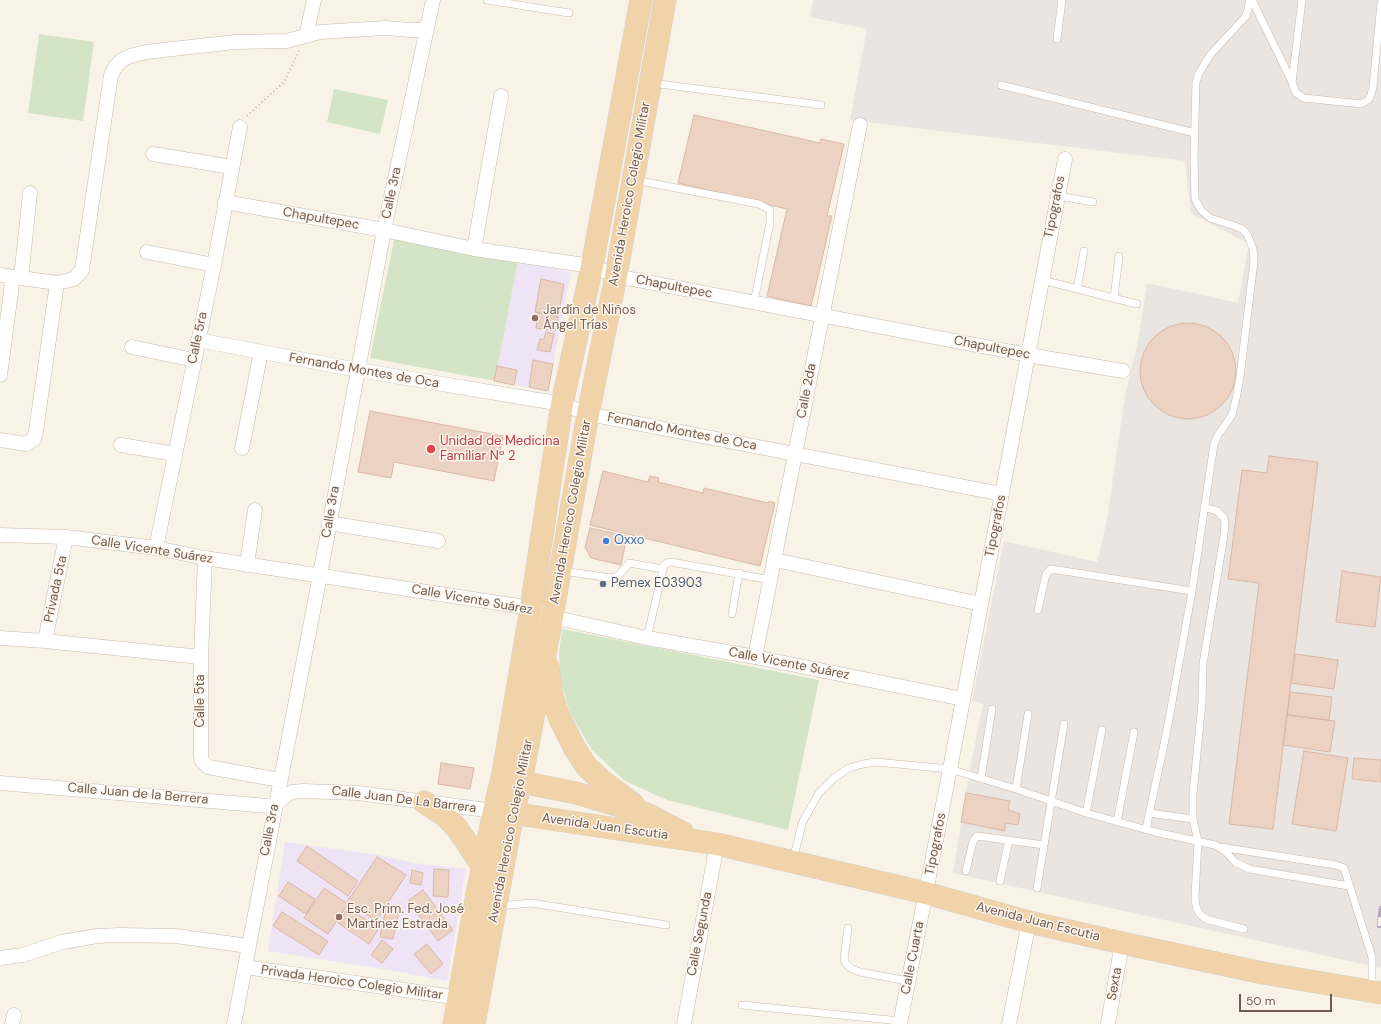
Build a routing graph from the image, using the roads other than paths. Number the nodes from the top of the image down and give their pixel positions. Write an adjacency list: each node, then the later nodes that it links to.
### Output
1 (314, 0): 13 (street)
2 (433, 0): 12 (street, Calle 3ra)
3 (487, 0): 11 (lane)
4 (641, 0): 37 (main road, Avenida Heroico Colegio Militar)
5 (665, 0): 16 (main road, Avenida Heroico Colegio Militar)
6 (1062, 0): 14 (lane)
7 (1249, 0): 22 (lane)
8 (1252, 0): 15 (lane)
9 (1302, 0): 15 (lane)
10 (1381, 3): 15 (lane)
11 (569, 13)
12 (426, 30): 13 (street); 31 (street, Calle 3ra)
13 (306, 36): 41 (street)
14 (1057, 39)
15 (1292, 82)
16 (650, 83): 19 (lane); 26 (main road, Avenida Heroico Colegio Militar)
17 (1001, 85): 22 (lane)
18 (501, 96): 32 (street)
19 (821, 105)
20 (860, 125): 46 (street, Calle 2da)
21 (240, 127): 25 (street, Calle 5ra)
22 (1195, 133): 63 (lane)
23 (153, 154): 25 (street)
24 (1065, 159): 28 (street, Tipografos)
25 (232, 167): 29 (street, Calle 5ra)
26 (633, 180): 38 (main road, Avenida Heroico Colegio Militar); 44 (lane)
27 (30, 193): 39 (street)
28 (1058, 196): 30 (lane); 40 (street, Tipografos)
29 (225, 202): 31 (street, Chapultepec); 36 (street, Calle 5ra)
30 (1093, 202)
31 (384, 230): 32 (street, Chapultepec); 52 (street, Calle 3ra)
32 (474, 249): 37 (street, Chapultepec)
33 (1084, 251): 42 (lane)
34 (147, 252): 36 (street)
35 (1119, 256): 43 (lane)
36 (214, 264): 47 (street, Calle 5ra)
37 (592, 266): 38 (street, Chapultepec); 55 (main road, Avenida Heroico Colegio Militar)
38 (616, 276): 44 (street, Chapultepec); 56 (main road, Avenida Heroico Colegio Militar)
39 (11, 277): 41 (street); 54 (street)
40 (1042, 280): 42 (lane); 50 (street, Tipografos)
41 (57, 283): 57 (street)
42 (1077, 289): 43 (lane)
43 (1114, 298): 45 (lane)
44 (754, 302): 46 (street, Chapultepec)
45 (1137, 304)
46 (822, 316): 50 (street, Chapultepec); 61 (street, Calle 2da)
47 (198, 340): 49 (street, Fernando Montes de Oca); 51 (street, Calle 5ra)
48 (132, 347): 51 (street)
49 (261, 352): 52 (street, Fernando Montes de Oca); 59 (street)
50 (1028, 355): 53 (street, Chapultepec); 62 (street, Tipografos)
51 (194, 360): 60 (street, Calle 5ra)
52 (358, 370): 55 (street, Fernando Montes de Oca); 65 (street, Calle 3ra)
53 (1123, 371)
54 (0, 375)
55 (562, 404): 56 (street, Fernando Montes de Oca); 80 (main road, Avenida Heroico Colegio Militar)
56 (588, 414): 61 (street, Fernando Montes de Oca); 74 (main road, Avenida Heroico Colegio Militar)
57 (0, 440)
58 (121, 445): 60 (street)
59 (242, 448)
60 (175, 454): 69 (street, Calle 5ra)
61 (794, 454): 62 (street, Fernando Montes de Oca); 71 (street, Calle 2da)
62 (1002, 494): 79 (street, Tipografos)
63 (1204, 507): 78 (lane); 109 (lane)
64 (255, 510): 72 (street)
65 (329, 523): 68 (street); 76 (street, Calle 3ra)
66 (0, 535): 67 (street, Calle Vicente Suárez)
67 (66, 537): 69 (street, Calle Vicente Suárez); 86 (street, Privada 5ta)
68 (438, 541)
69 (156, 548): 70 (street, Calle Vicente Suárez)
70 (205, 558): 72 (street, Calle Vicente Suárez); 88 (street, Calle 5ta)
71 (775, 560): 77 (street, Calle 2da); 79 (street)
72 (247, 565): 76 (street, Calle Vicente Suárez)
73 (663, 569): 74 (lane); 75 (lane); 85 (lane)
74 (560, 571): 83 (main road, Avenida Heroico Colegio Militar)
75 (739, 573): 77 (lane); 82 (lane)
76 (320, 575): 80 (street, Calle Vicente Suárez); 99 (street, Calle 3ra)
77 (771, 580): 89 (street, Calle 2da)
78 (1192, 591): 81 (lane); 107 (lane)
79 (981, 604): 90 (street, Tipografos)
80 (531, 608): 83 (street, Calle Vicente Suárez); 97 (main road, Avenida Heroico Colegio Militar)
81 (1038, 610)
82 (732, 614)
83 (552, 617): 85 (street, Calle Vicente Suárez); 87 (main road, Avenida Heroico Colegio Militar)
84 (0, 638): 86 (street)
85 (647, 638): 89 (street, Calle Vicente Suárez)
86 (45, 641): 88 (street)
87 (545, 653): 97 (main road, Avenida Heroico Colegio Militar); 108 (main road)
88 (201, 657): 99 (street, Calle 5ta)
89 (755, 657): 90 (street, Calle Vicente Suárez)
90 (964, 699): 96 (street, Tipografos)
91 (992, 710): 98 (lane)
92 (1028, 714): 101 (lane)
93 (1064, 724): 102 (lane)
94 (1102, 730): 106 (lane)
95 (1134, 732): 110 (lane)
96 (950, 769): 98 (lane); 117 (lane); 123 (street, Tipografos)
97 (512, 778): 105 (main road, Avenida Heroico Colegio Militar); 108 (main road, Avenida Juan Escutia)
98 (981, 778): 101 (lane)
99 (280, 780): 104 (street, Calle 3ra)
100 (0, 783): 104 (street, Calle Juan de la Berrera)
101 (1016, 789): 102 (lane)
102 (1052, 800): 106 (lane); 115 (lane)
103 (424, 802): 104 (street, Calle Juan De La Barrera); 105 (street, Calle Juan De La Barrera); 118 (main road)
104 (275, 804): 130 (street, Calle 3ra)
105 (503, 812): 114 (main road, Avenida Juan Escutia); 118 (main road, Avenida Heroico Colegio Militar); 124 (main road, Avenida Heroico Colegio Militar)
106 (1086, 813): 110 (lane)
107 (1149, 813): 109 (lane); 111 (lane)
108 (647, 814): 114 (main road, Avenida Juan Escutia)
109 (1193, 820): 113 (lane)
110 (1117, 822): 111 (lane)
111 (1146, 830): 113 (lane)
112 (1009, 840): 115 (lane); 119 (lane); 120 (lane)
113 (1198, 841): 116 (lane); 128 (lane)
114 (707, 842): 117 (main road, Avenida Juan Escutia); 141 (street, Calle Segunda)
115 (1044, 845): 122 (lane)
116 (1220, 847): 121 (lane); 121 (lane)
117 (792, 861): 123 (main road, Avenida Juan Escutia)
118 (483, 867): 124 (main road, Avenida Heroico Colegio Militar)
119 (966, 871)
120 (1000, 881)
121 (1349, 886): 134 (lane)
122 (1037, 888)
123 (926, 893): 125 (main road, Avenida Juan Escutia); 133 (street, Calle Cuarta)
124 (485, 905): 126 (lane); 135 (main road, Avenida Heroico Colegio Militar); 140 (main road, Avenida Heroico Colegio Militar)
125 (1029, 922): 129 (main road, Avenida Juan Escutia); 142 (street)
126 (666, 925)
127 (848, 928): 133 (lane)
128 (1244, 929)
129 (1122, 943): 134 (main road, Avenida Juan Escutia); 143 (street, Sexta)
130 (248, 946): 131 (street); 132 (street, Calle 3ra)
131 (0, 958)
132 (245, 967): 135 (street, Privada Heroico Colegio Militar); 138 (street, Calle 3ra)
133 (908, 981): 137 (street, Calle Cuarta)
134 (1376, 992)
135 (460, 998): 139 (main road, Avenida Heroico Colegio Militar)
136 (742, 1005): 137 (lane)
137 (900, 1023)
138 (234, 1024)
139 (454, 1024)
140 (474, 1024)
141 (684, 1024)
142 (1009, 1024)
143 (1108, 1024)

